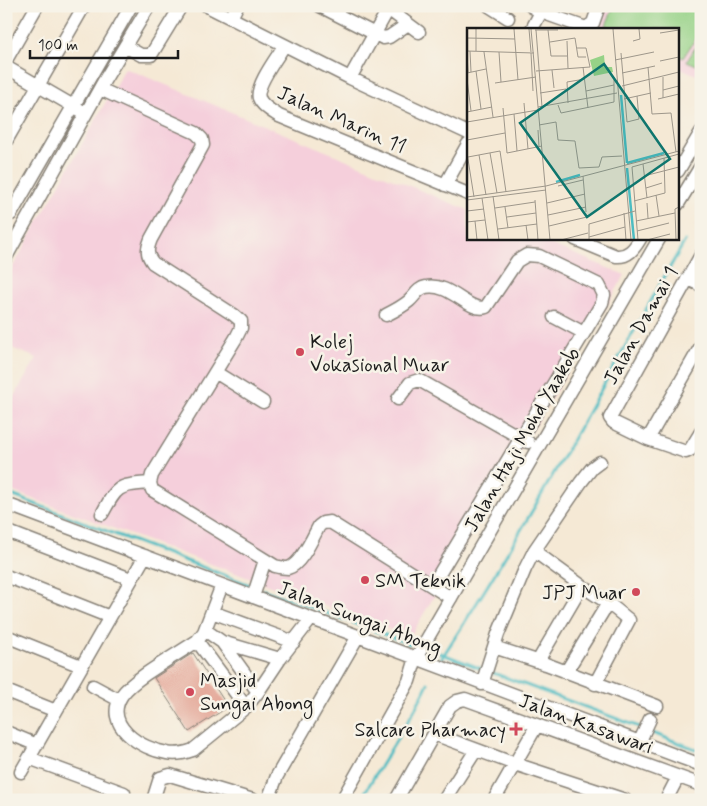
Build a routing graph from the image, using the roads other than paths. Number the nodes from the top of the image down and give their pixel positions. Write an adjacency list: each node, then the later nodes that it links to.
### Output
1 (37, 6): 21 (street)
2 (84, 6): 24 (street)
3 (131, 6): 26 (street)
4 (148, 6): 19 (street)
5 (180, 6): 19 (street)
6 (207, 6): 13 (street)
7 (237, 6): 13 (street)
8 (320, 6): 18 (street)
9 (490, 6): 14 (street)
10 (599, 6): 12 (street)
11 (389, 8): 15 (street); 18 (street)
12 (539, 8): 16 (street)
13 (231, 18): 20 (street)
14 (508, 18)
15 (408, 24): 17 (street); 18 (street)
16 (532, 28)
17 (419, 32)
18 (374, 34): 23 (street)
19 (125, 46): 25 (street)
20 (284, 46): 23 (street); 34 (street, Jalan Marin 11)
21 (6, 60)
22 (6, 67): 24 (street)
23 (350, 78): 29 (street)
24 (38, 86): 26 (street); 30 (street)
25 (100, 89): 27 (street); 51 (street)
26 (73, 106): 27 (street); 38 (street)
27 (86, 113): 39 (street)
28 (701, 132): 32 (street)
29 (467, 133)
30 (6, 141)
31 (467, 146): 34 (street)
32 (680, 163)
33 (701, 166): 35 (street)
34 (445, 185): 36 (street, Jalan Marin 11)
35 (695, 186): 37 (street)
36 (467, 194)
37 (680, 202)
38 (8, 213): 39 (street)
39 (26, 221): 44 (street)
40 (577, 240): 41 (street)
41 (639, 240)
42 (658, 240): 57 (street, Jalan Haji Mohd Yaakob)
43 (701, 254): 45 (street, Jalan Damai 1)
44 (6, 257)
45 (687, 279): 46 (street); 56 (street, Jalan Damai 1)
46 (701, 285)
47 (386, 315): 49 (street)
48 (554, 317): 49 (street)
49 (584, 333): 55 (street)
50 (701, 346): 56 (street)
51 (215, 372): 53 (street); 59 (street)
52 (398, 399): 55 (street)
53 (262, 402)
54 (701, 432): 56 (street)
55 (521, 438): 57 (street); 69 (street)
56 (648, 439)
57 (538, 447): 72 (street, Jalan Haji Mohd Yaakob)
58 (600, 462): 63 (street)
59 (150, 483): 61 (street); 65 (street)
60 (6, 504): 64 (street, Jalan Sungai Abong)
61 (102, 514)
62 (6, 531): 67 (street)
63 (534, 551): 70 (street); 83 (street)
64 (145, 556): 67 (street); 68 (street, Jalan Sungai Abong)
65 (265, 560): 69 (street); 71 (street)
66 (6, 576): 75 (street)
67 (131, 579): 75 (street)
68 (222, 585): 71 (street, Jalan Sungai Abong); 74 (street)
69 (432, 586): 72 (street)
70 (582, 586): 73 (street); 86 (street)
71 (253, 597): 76 (street, Jalan Sungai Abong)
72 (450, 598): 84 (street, Jalan Haji Mohd Yaakob)
73 (608, 603): 88 (street); 90 (street)
74 (212, 612): 77 (street); 82 (street)
75 (110, 616): 87 (street)
76 (311, 619): 79 (street, Jalan Sungai Abong); 82 (street)
77 (205, 630): 80 (street); 81 (street)
78 (6, 636): 87 (street)
79 (358, 636): 84 (street, Jalan Sungai Abong); 115 (street)
80 (197, 641): 94 (street); 96 (street)
81 (222, 642): 85 (street); 93 (street)
82 (294, 642): 85 (street)
83 (494, 646): 86 (street); 89 (street)
84 (416, 658): 89 (street, Jalan Sungai Abong); 116 (street, Jalan Haji Mohd Yaakob)
85 (280, 659): 93 (street)
86 (538, 661): 88 (street)
87 (81, 666): 97 (street)
88 (566, 672): 90 (street)
89 (484, 680): 102 (street, Jalan Sungai Abong)
90 (595, 684): 95 (street)
91 (93, 686): 94 (street)
92 (6, 691): 97 (street)
93 (258, 692): 96 (street)
94 (119, 700): 96 (street)
95 (657, 706)
96 (246, 707)
97 (56, 711): 103 (street)
98 (650, 719): 102 (street)
99 (537, 725): 101 (street, Jalan Kasawari); 106 (street); 109 (street, Jalan Kasawari)
100 (6, 732): 103 (street)
101 (434, 734): 104 (street); 117 (street)
102 (641, 738): 107 (street, Jalan Sungai Abong)
103 (36, 745): 105 (street)
104 (476, 750): 106 (street); 118 (street)
105 (29, 758): 108 (street); 111 (street)
106 (515, 764): 112 (street); 119 (street)
107 (701, 766)
108 (21, 772)
109 (678, 777): 110 (street, Jalan Kasawari); 120 (street)
110 (701, 786)
111 (124, 793)
112 (496, 799)
113 (153, 800): 114 (street)
114 (252, 800)
115 (268, 800)
116 (342, 800)
117 (396, 800)
118 (444, 800)
119 (625, 800)
120 (666, 800)

